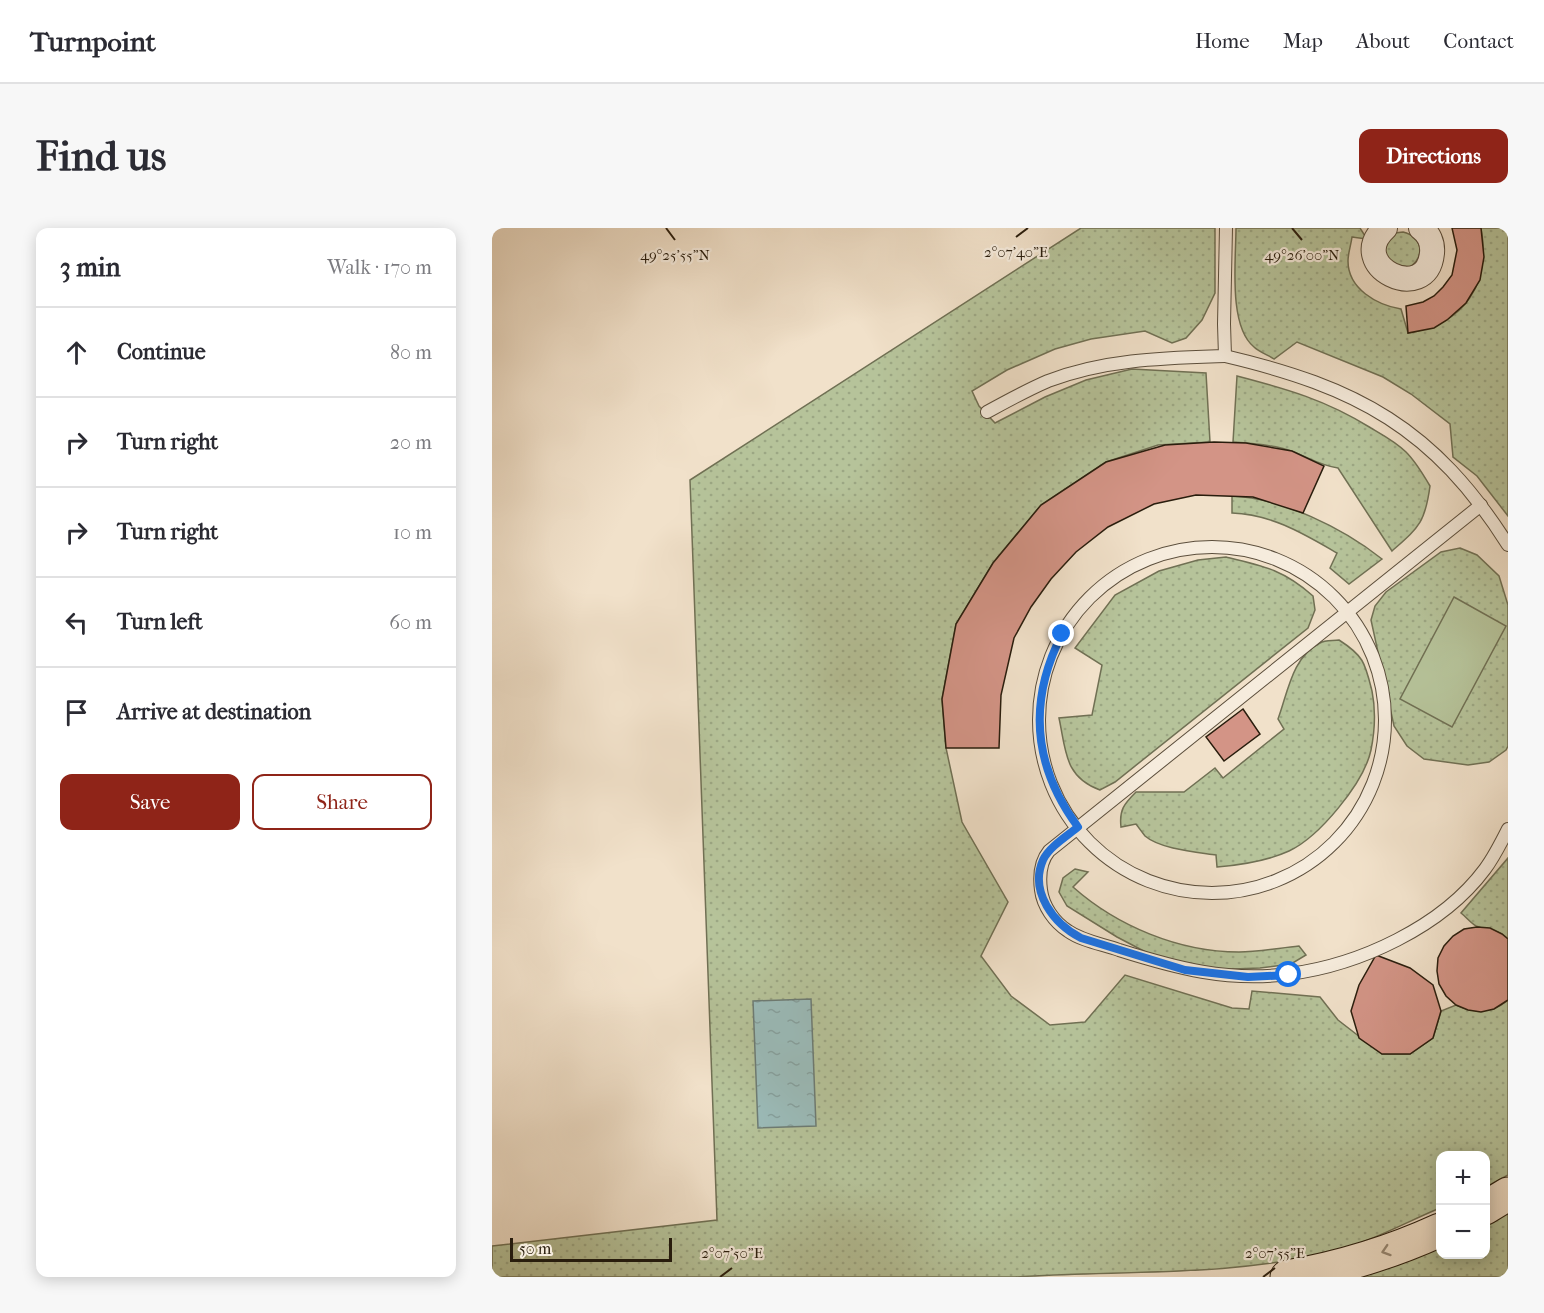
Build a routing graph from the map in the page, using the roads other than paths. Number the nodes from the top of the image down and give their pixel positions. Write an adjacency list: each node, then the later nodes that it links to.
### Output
1 (1226, 228): 4 (lane)
2 (1421, 228): 3 (street)
3 (1382, 229)
4 (1225, 356): 5 (lane); 6 (lane)
5 (987, 412)
6 (1480, 505): 7 (lane); 8 (lane)
7 (1508, 545)
8 (1347, 612): 9 (lane); 9 (lane); 9 (lane)
9 (1078, 827): 10 (lane)
10 (1508, 829)
11 (1508, 1194): 12 (highway)
12 (1490, 1205)
13 (1436, 1232): 14 (highway, one-way to 14)
14 (1287, 1277)

